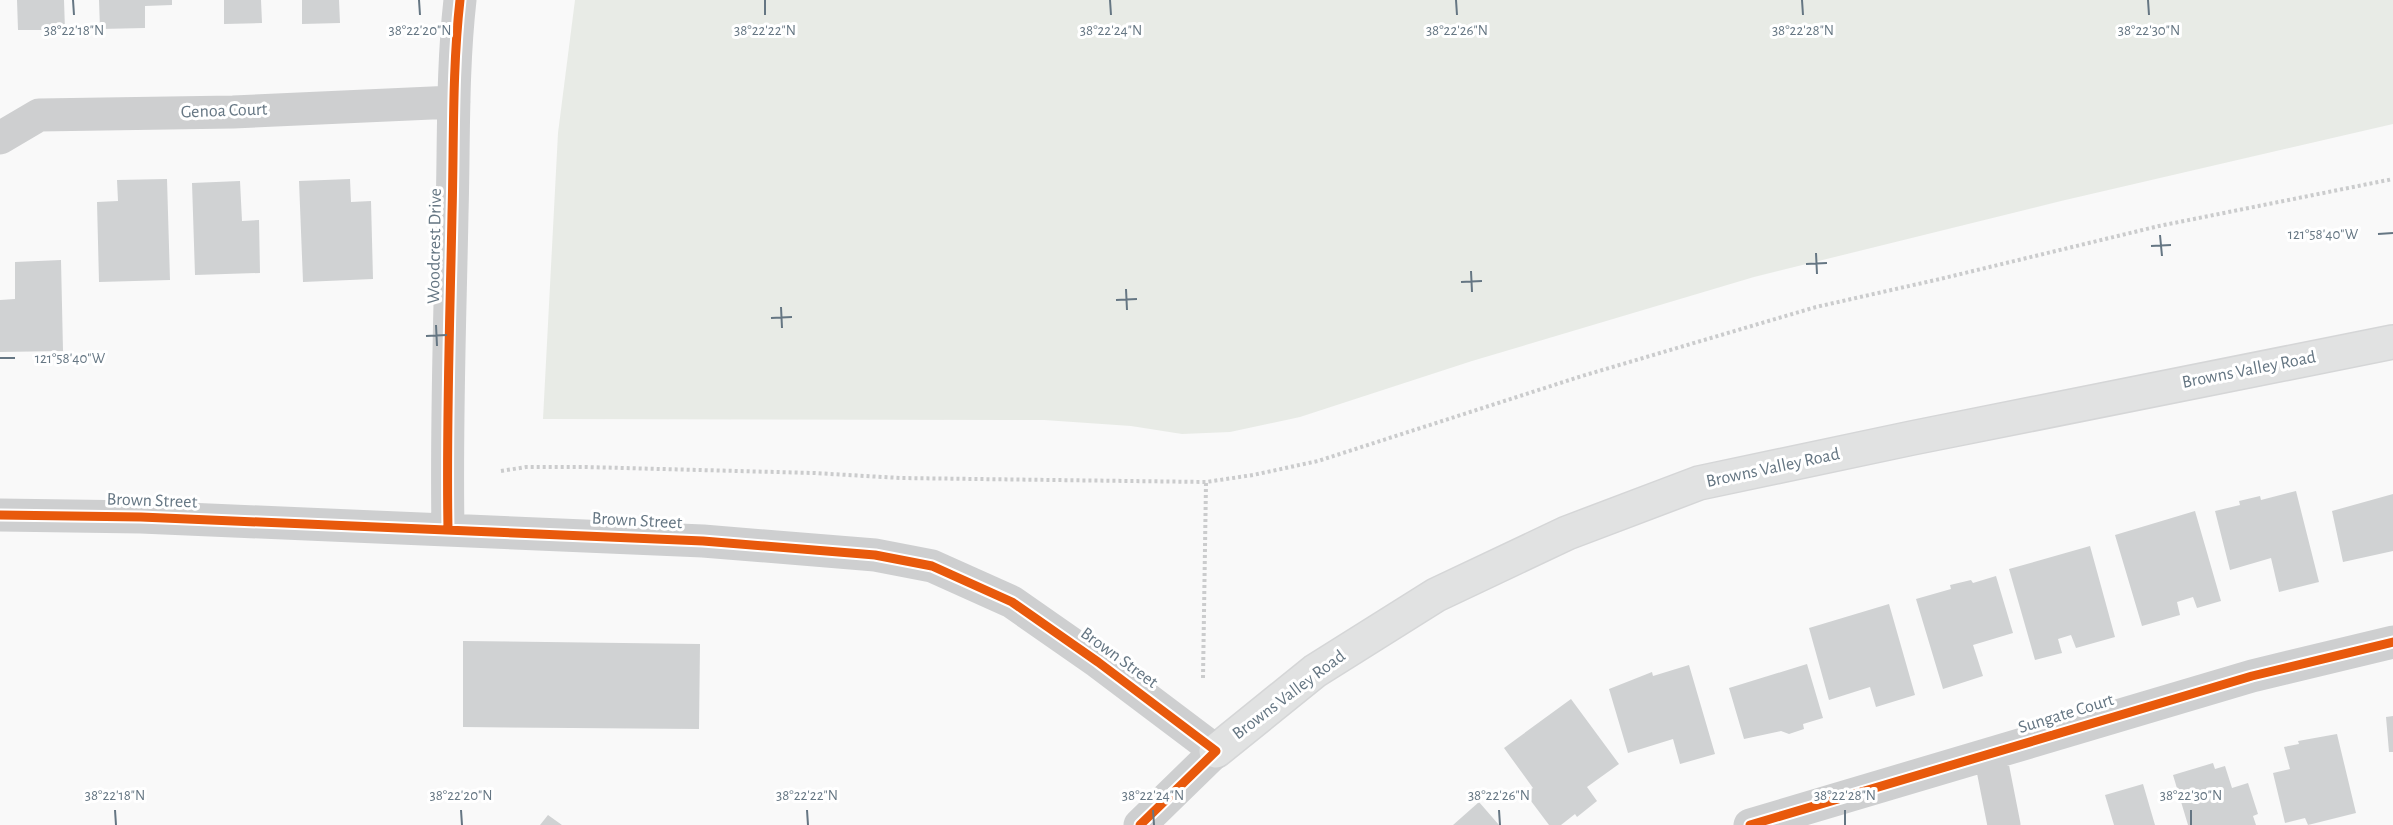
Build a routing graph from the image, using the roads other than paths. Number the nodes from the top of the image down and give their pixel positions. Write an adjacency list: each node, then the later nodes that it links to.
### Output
1 (460, 0): 2 (street, Woodcrest Drive)
2 (454, 102): 3 (street, Genoa Court); 6 (street, Woodcrest Drive)
3 (0, 138)
4 (2393, 342): 8 (main road, Browns Valley Road)
5 (0, 515): 6 (street, Brown Street)
6 (448, 529): 8 (street, Brown Street)
7 (2393, 642): 9 (street, Sungate Court)
8 (1216, 751): 10 (street)
9 (1990, 754): 11 (street, Sungate Court); 12 (street)
10 (1140, 825)
11 (1750, 825)
12 (2004, 825)

